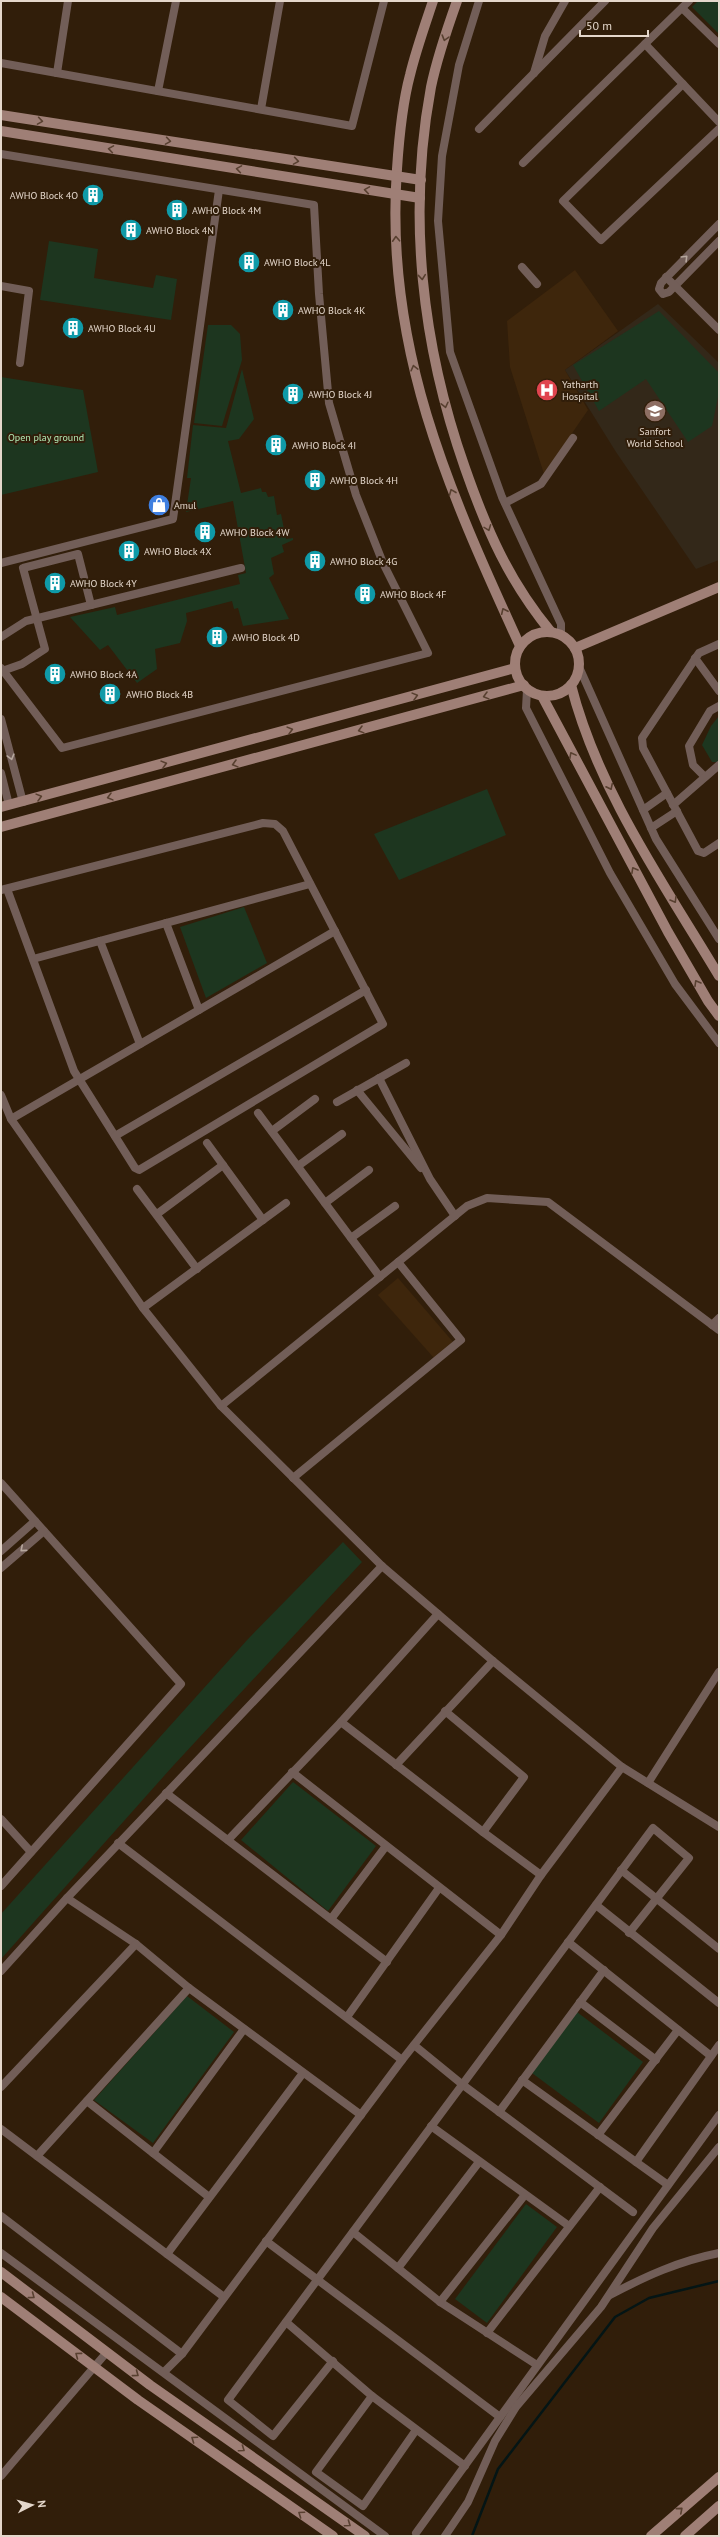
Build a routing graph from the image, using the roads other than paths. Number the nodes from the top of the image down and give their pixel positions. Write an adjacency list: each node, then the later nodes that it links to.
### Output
1 (68, 1): 15 (street)
2 (176, 1): 18 (street)
3 (280, 1): 19 (street)
4 (384, 1): 19 (street)
5 (433, 1): 27 (street)
6 (457, 1): 28 (street, one-way to 28)
7 (479, 1): 42 (street)
8 (565, 1): 16 (street)
9 (605, 1): 16 (street)
10 (689, 1): 11 (street)
11 (682, 8): 12 (street); 13 (street)
12 (645, 44): 17 (street); 26 (street)
13 (719, 44)
14 (1, 63): 15 (street)
15 (57, 73): 18 (street)
16 (534, 73): 22 (street)
17 (683, 84): 21 (street); 23 (street)
18 (158, 91): 19 (street)
19 (261, 109)
20 (1, 115): 27 (street, one-way to 27)
21 (719, 122)
22 (479, 129)
23 (719, 129)
24 (1, 131): 30 (street, one-way to 24)
25 (1, 154): 29 (street)
26 (523, 163)
27 (396, 177): 28 (street); 30 (street)
28 (421, 180): 31 (street)
29 (219, 190): 43 (street); 58 (street)
30 (395, 194): 31 (street); 53 (street, one-way to 30)
31 (420, 198): 50 (street, one-way to 50)
32 (719, 224): 35 (street, one-way to 32)
33 (719, 241): 38 (street)
34 (522, 267): 36 (street)
35 (666, 277): 38 (street); 38 (street)
36 (537, 284)
37 (1, 286): 40 (street)
38 (675, 286): 39 (street)
39 (719, 330)
40 (20, 363)
41 (573, 438): 42 (street)
42 (505, 503): 50 (street)
43 (75, 544): 44 (street); 45 (street)
44 (78, 554): 48 (street); 49 (street)
45 (1, 563)
46 (241, 568): 48 (street)
47 (719, 587): 54 (street)
48 (91, 605): 49 (street)
49 (36, 619): 51 (street); 58 (street)
50 (556, 634): 53 (street); 54 (street)
51 (1, 637)
52 (719, 644): 55 (street)
53 (520, 646): 57 (street)
54 (575, 648): 56 (street)
55 (695, 658): 61 (street); 68 (street)
56 (579, 667): 59 (street); 72 (street)
57 (515, 668): 60 (street); 69 (street, one-way to 57)
58 (3, 669)
59 (571, 686): 62 (street); 83 (street, one-way to 83)
60 (525, 687): 62 (street); 73 (street, one-way to 73); 87 (street)
61 (719, 691)
62 (542, 696): 86 (street, one-way to 62)
63 (719, 706): 67 (street)
64 (1, 719): 69 (street, one-way to 69)
65 (719, 765): 67 (street)
66 (1, 772): 70 (street)
67 (705, 777): 71 (street)
68 (667, 793): 71 (street); 72 (street)
69 (23, 802): 70 (street)
70 (5, 806)
71 (675, 808): 74 (street); 75 (street)
72 (643, 810): 74 (street)
73 (1, 827)
74 (651, 828): 80 (street)
75 (719, 843)
76 (310, 884): 77 (street); 78 (street); 79 (street)
77 (4, 889): 82 (street)
78 (166, 923): 81 (street); 85 (street)
79 (335, 931): 84 (street); 85 (street)
80 (719, 939)
81 (100, 941): 82 (street); 88 (street)
82 (33, 959): 91 (street)
83 (719, 976)
84 (366, 990): 100 (street); 100 (street)
85 (199, 1010): 88 (street)
86 (719, 1016)
87 (719, 1043)
88 (140, 1044): 91 (street)
89 (406, 1063): 90 (street)
90 (379, 1078): 92 (street); 105 (street)
91 (79, 1080): 97 (street); 100 (street)
92 (357, 1090): 95 (street); 105 (street)
93 (1, 1095): 97 (street)
94 (315, 1099): 98 (street)
95 (337, 1102)
96 (258, 1113): 98 (street)
97 (12, 1119): 117 (street)
98 (272, 1131): 103 (street)
99 (342, 1134): 103 (street)
100 (115, 1136)
101 (207, 1143): 102 (street)
102 (223, 1164): 110 (street); 112 (street)
103 (298, 1166): 108 (street)
104 (369, 1170): 108 (street)
105 (430, 1179): 111 (street)
106 (137, 1189): 110 (street)
107 (286, 1203): 112 (street)
108 (325, 1203): 113 (street)
109 (395, 1206): 113 (street)
110 (157, 1214): 115 (street)
111 (455, 1216): 114 (street); 119 (street)
112 (263, 1220): 115 (street)
113 (351, 1238): 116 (street)
114 (398, 1262): 116 (street); 121 (street)
115 (197, 1269): 117 (street)
116 (380, 1277): 120 (street)
117 (143, 1308): 120 (street)
118 (719, 1318): 119 (street)
119 (716, 1327)
120 (221, 1406): 121 (street)
121 (293, 1478): 126 (street)
122 (1, 1483): 123 (street)
123 (35, 1521): 124 (street); 125 (street)
124 (44, 1531): 127 (street, one-way to 127); 144 (street)
125 (1, 1551)
126 (382, 1566): 128 (street); 137 (street)
127 (1, 1568)
128 (438, 1614): 129 (street); 132 (street)
129 (493, 1662): 131 (street); 134 (street)
130 (719, 1672): 136 (street)
131 (445, 1711): 133 (street); 140 (street)
132 (341, 1722): 133 (street); 135 (street)
133 (396, 1765): 140 (street)
134 (622, 1767): 136 (street); 146 (street)
135 (292, 1772): 141 (street); 143 (street)
136 (648, 1783): 139 (street)
137 (166, 1793): 141 (street); 142 (street)
138 (1, 1819): 144 (street)
139 (719, 1827)
140 (483, 1832): 146 (street)
141 (228, 1840): 152 (street)
142 (118, 1843): 149 (street); 164 (street)
143 (386, 1846): 148 (street); 152 (street)
144 (31, 1852): 147 (street)
145 (621, 1870): 150 (street); 150 (street); 151 (street)
146 (541, 1874): 154 (street)
147 (1, 1886)
148 (439, 1888): 154 (street); 158 (street)
149 (67, 1898): 156 (street); 160 (street)
150 (657, 1899): 153 (street); 157 (street)
151 (596, 1905): 153 (street); 155 (street)
152 (331, 1919): 158 (street)
153 (629, 1933): 163 (street)
154 (501, 1935): 167 (street)
155 (568, 1942): 159 (street); 174 (street)
156 (136, 1944): 161 (street); 175 (street)
157 (719, 1949)
158 (387, 1962): 164 (street)
159 (604, 1970): 162 (street); 166 (street)
160 (1, 1971)
161 (189, 1988): 165 (street); 176 (street)
162 (580, 2002): 171 (street); 173 (street)
163 (719, 2003)
164 (347, 2017): 170 (street)
165 (244, 2029): 172 (street); 184 (street)
166 (678, 2030): 169 (street); 171 (street)
167 (414, 2045): 170 (street); 174 (street)
168 (719, 2045): 169 (street)
169 (711, 2056): 187 (street)
170 (402, 2060): 178 (street)
171 (656, 2060): 182 (street)
172 (303, 2073): 178 (street); 191 (street)
173 (522, 2080): 177 (street); 182 (street)
174 (463, 2085): 177 (street); 180 (street)
175 (1, 2087)
176 (87, 2101): 184 (street); 185 (street)
177 (499, 2112): 189 (street)
178 (361, 2115): 196 (street)
179 (719, 2115): 188 (street)
180 (431, 2126): 186 (street); 195 (street)
181 (1, 2128): 185 (street)
182 (598, 2135): 187 (street)
183 (719, 2147): 203 (street)
184 (153, 2153): 191 (street)
185 (37, 2156): 199 (street)
186 (479, 2162): 190 (street); 200 (street)
187 (636, 2162): 188 (street)
188 (668, 2185): 212 (street)
189 (600, 2187): 192 (street); 194 (street)
190 (524, 2196): 194 (street); 206 (street)
191 (209, 2197): 199 (street)
192 (633, 2212)
193 (1, 2216): 210 (street)
194 (569, 2226): 208 (street)
195 (353, 2232): 200 (street); 202 (street)
196 (266, 2241): 202 (street); 205 (street)
197 (1, 2253): 214 (street)
198 (719, 2253): 203 (street)
199 (167, 2254): 205 (street)
200 (398, 2268): 206 (street)
201 (1, 2272): 209 (street, one-way to 209)
202 (317, 2280): 207 (street); 216 (street)
203 (609, 2295): 226 (street)
204 (1, 2297): 213 (street, one-way to 204)
205 (224, 2297): 210 (street)
206 (440, 2302): 208 (street)
207 (286, 2322): 211 (street); 211 (street)
208 (487, 2333): 212 (street)
209 (107, 2352): 213 (street); 224 (street, one-way to 224)
210 (182, 2354): 214 (street)
211 (333, 2361): 215 (street)
212 (537, 2365): 216 (street)
213 (94, 2367): 219 (street); 223 (street, one-way to 213)
214 (164, 2372): 225 (street)
215 (372, 2396): 217 (street); 217 (street)
216 (500, 2417): 218 (street)
217 (416, 2430): 218 (street)
218 (465, 2466): 222 (street)
219 (1, 2476)
220 (719, 2477): 227 (street, one-way to 220)
221 (719, 2506): 228 (street)
222 (416, 2533)
223 (333, 2536)
224 (364, 2536)
225 (385, 2536)
226 (445, 2536)
227 (650, 2536)
228 (685, 2536)

